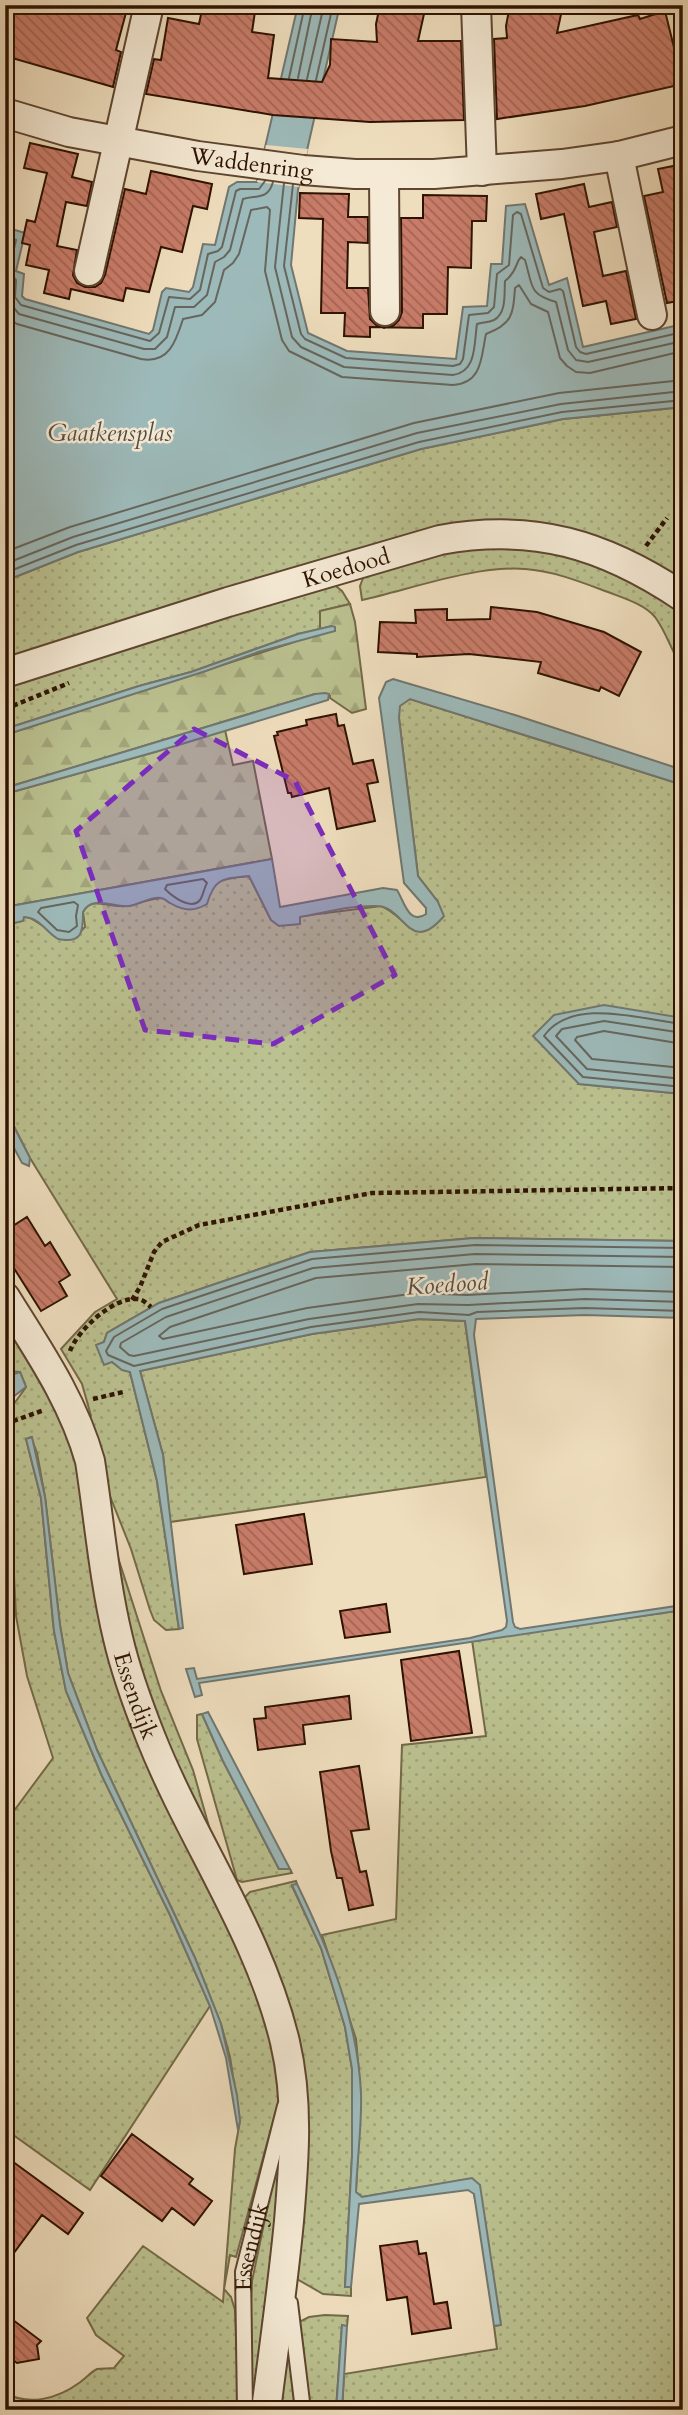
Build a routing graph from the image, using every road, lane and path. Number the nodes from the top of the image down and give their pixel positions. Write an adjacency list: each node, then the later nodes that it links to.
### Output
1 (149, 5): 5 (street)
2 (476, 5): 7 (street)
3 (5, 113): 5 (street, Waddenring)
4 (683, 140): 6 (street, Waddenring)
5 (119, 142): 8 (street, Waddenring); 9 (street)
6 (619, 156): 7 (street, Waddenring); 11 (street)
7 (482, 171): 8 (street, Waddenring)
8 (384, 174): 10 (street)
9 (89, 271)
10 (385, 311)
11 (652, 315)
12 (667, 519): 13 (path)
13 (632, 567): 14 (street, Koedood); 15 (street, Koedood)
14 (683, 597)
15 (5, 673)
16 (683, 1188): 18 (path)
17 (5, 1297): 22 (street, Essendijk)
18 (132, 1300): 19 (path); 20 (path)
19 (152, 1307)
20 (71, 1356)
21 (123, 1392): 22 (path)
22 (78, 1399): 23 (path); 24 (street, Essendijk)
23 (5, 1424)
24 (292, 2089): 25 (street, Essendijk); 26 (lane, Essendijk)
25 (285, 2260): 27 (street, Essendijk); 28 (lane, Essendijk)
26 (245, 2410)
27 (266, 2410)
28 (303, 2410)

